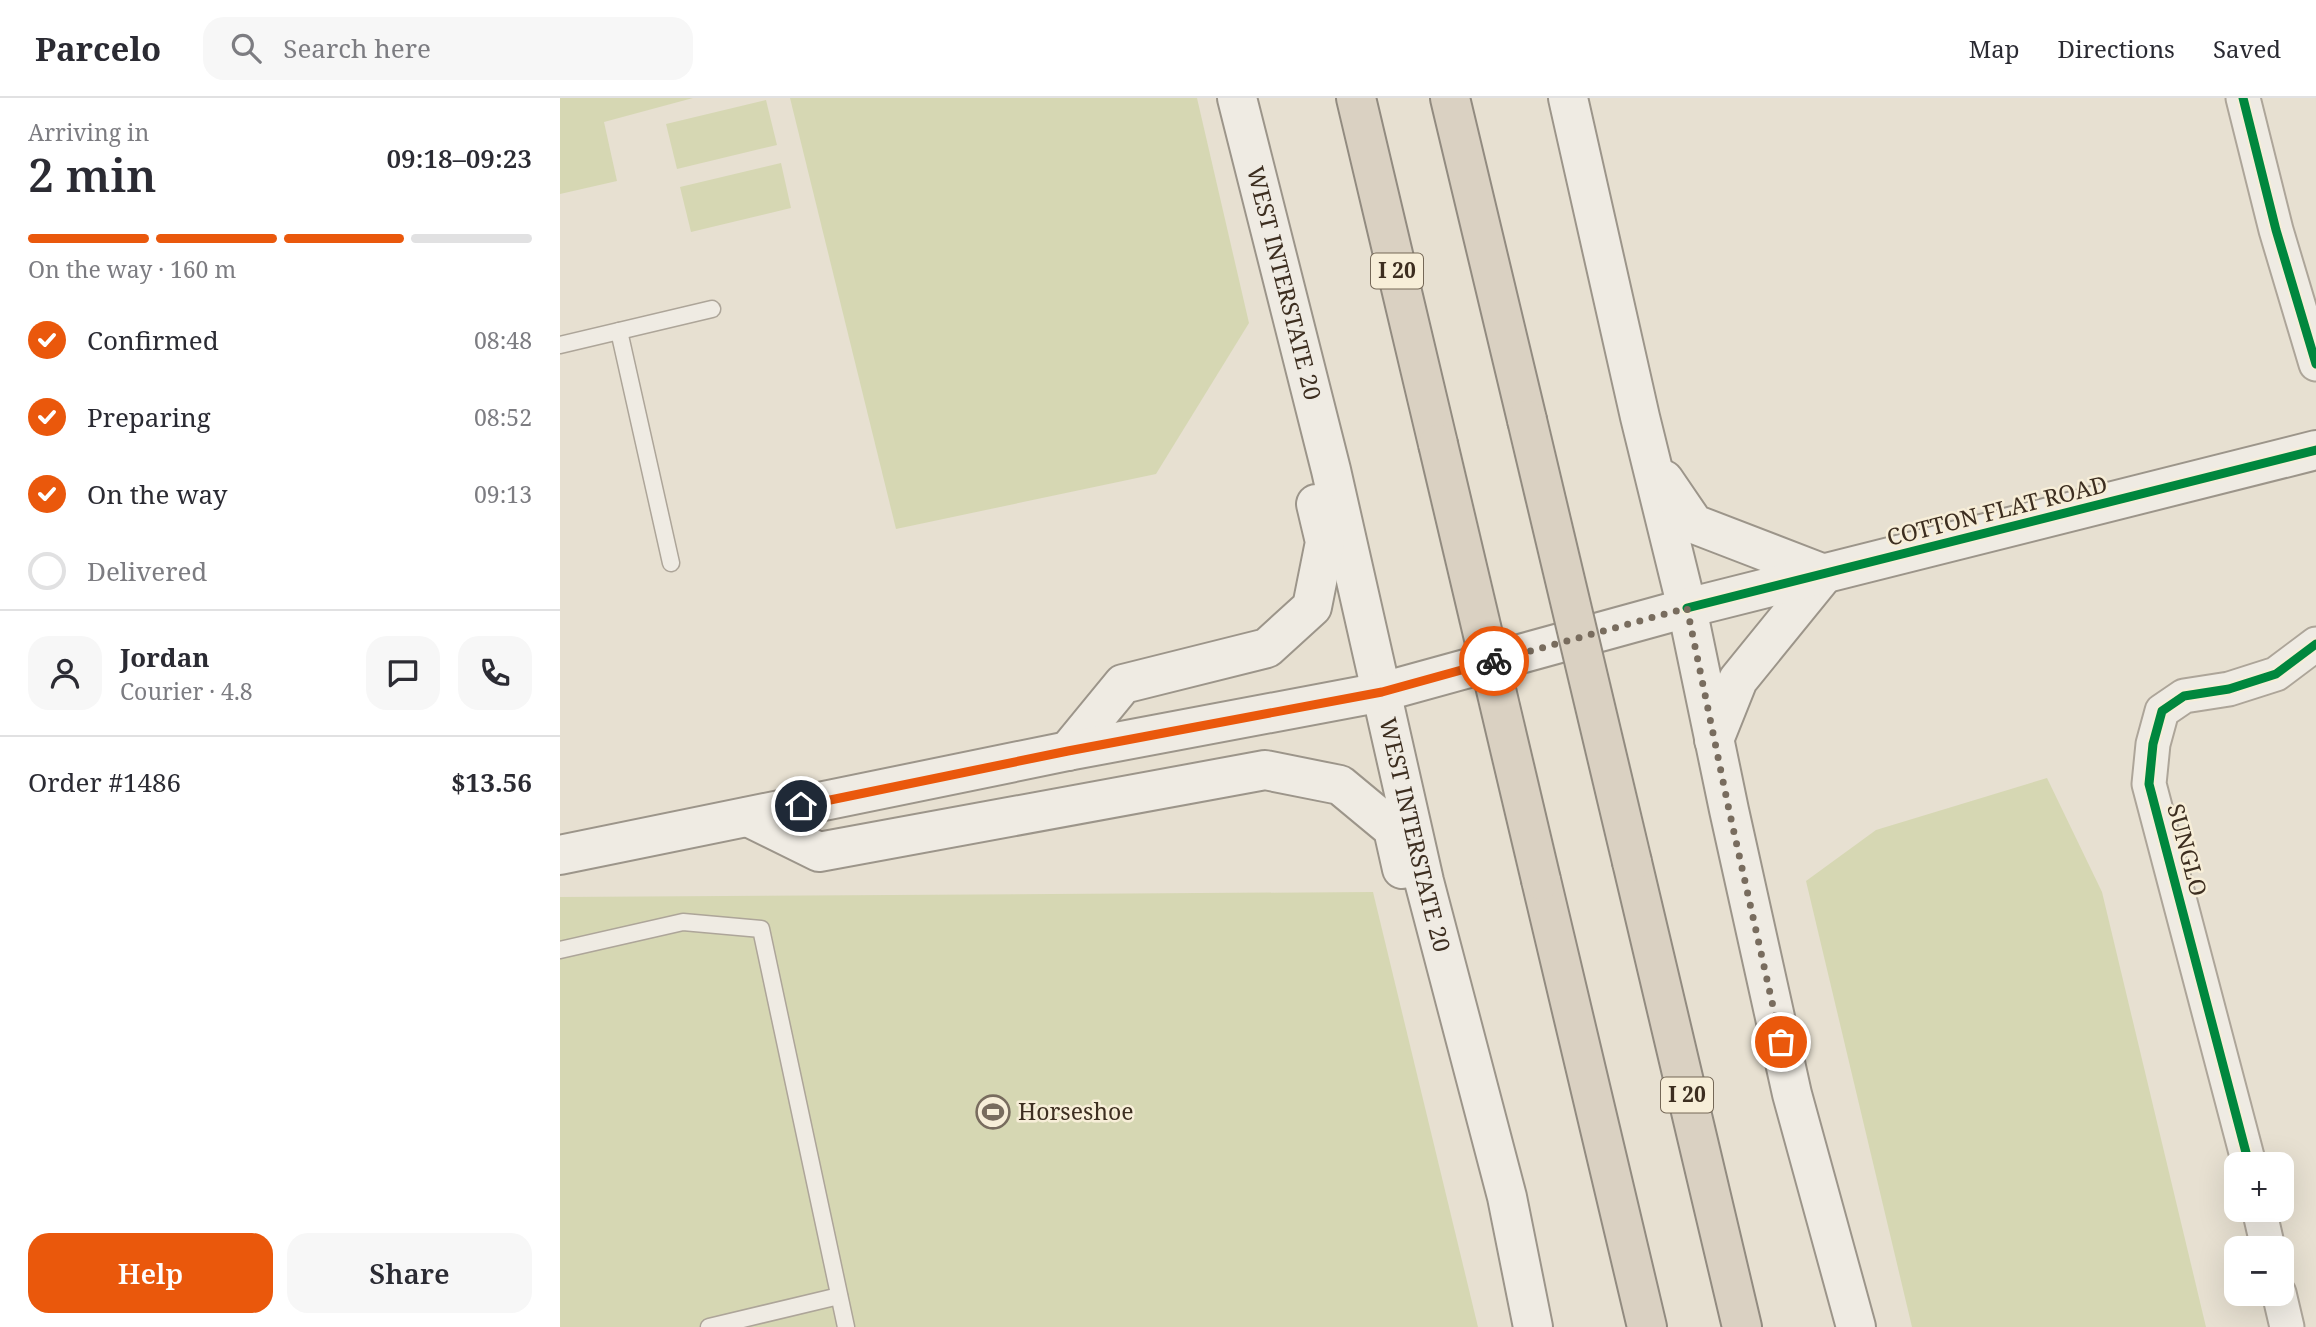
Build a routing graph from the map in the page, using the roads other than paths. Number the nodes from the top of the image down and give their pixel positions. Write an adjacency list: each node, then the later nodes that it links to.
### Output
1 (1237, 98): 6 (main road, WEST INTERSTATE 20)
2 (1356, 98): 30 (highway, I 20, bridge)
3 (1450, 98): 31 (highway, I 20, bridge)
4 (1568, 98): 12 (main road)
5 (2243, 98): 10 (street)
6 (1255, 168): 17 (main road, WEST INTERSTATE 20); 19 (main road)
7 (712, 309): 8 (lane)
8 (619, 331): 9 (lane); 13 (lane)
9 (560, 345)
10 (2316, 364)
11 (2316, 450): 14 (main road, COTTON FLAT ROAD)
12 (1650, 459): 14 (main road); 15 (main road)
13 (671, 563)
14 (1824, 574): 15 (main road, COTTON FLAT ROAD); 18 (main road)
15 (1687, 608): 17 (main road, COTTON FLAT ROAD); 18 (main road)
16 (2316, 644): 24 (street, SUNGLO)
17 (1382, 692): 19 (main road, COTTON FLAT ROAD); 23 (main road, WEST INTERSTATE 20)
18 (1714, 740): 32 (main road)
19 (1068, 751): 20 (main road, COTTON FLAT ROAD)
20 (748, 817): 21 (main road, COTTON FLAT ROAD); 23 (main road)
21 (560, 855)
22 (560, 950): 25 (lane)
23 (1468, 1046): 29 (main road, WEST INTERSTATE 20)
24 (2246, 1152)
25 (839, 1296): 27 (lane); 28 (lane)
26 (2282, 1306): 33 (street)
27 (709, 1327)
28 (846, 1327)
29 (1533, 1327)
30 (1647, 1327)
31 (1742, 1327)
32 (1856, 1327)
33 (2287, 1327)

